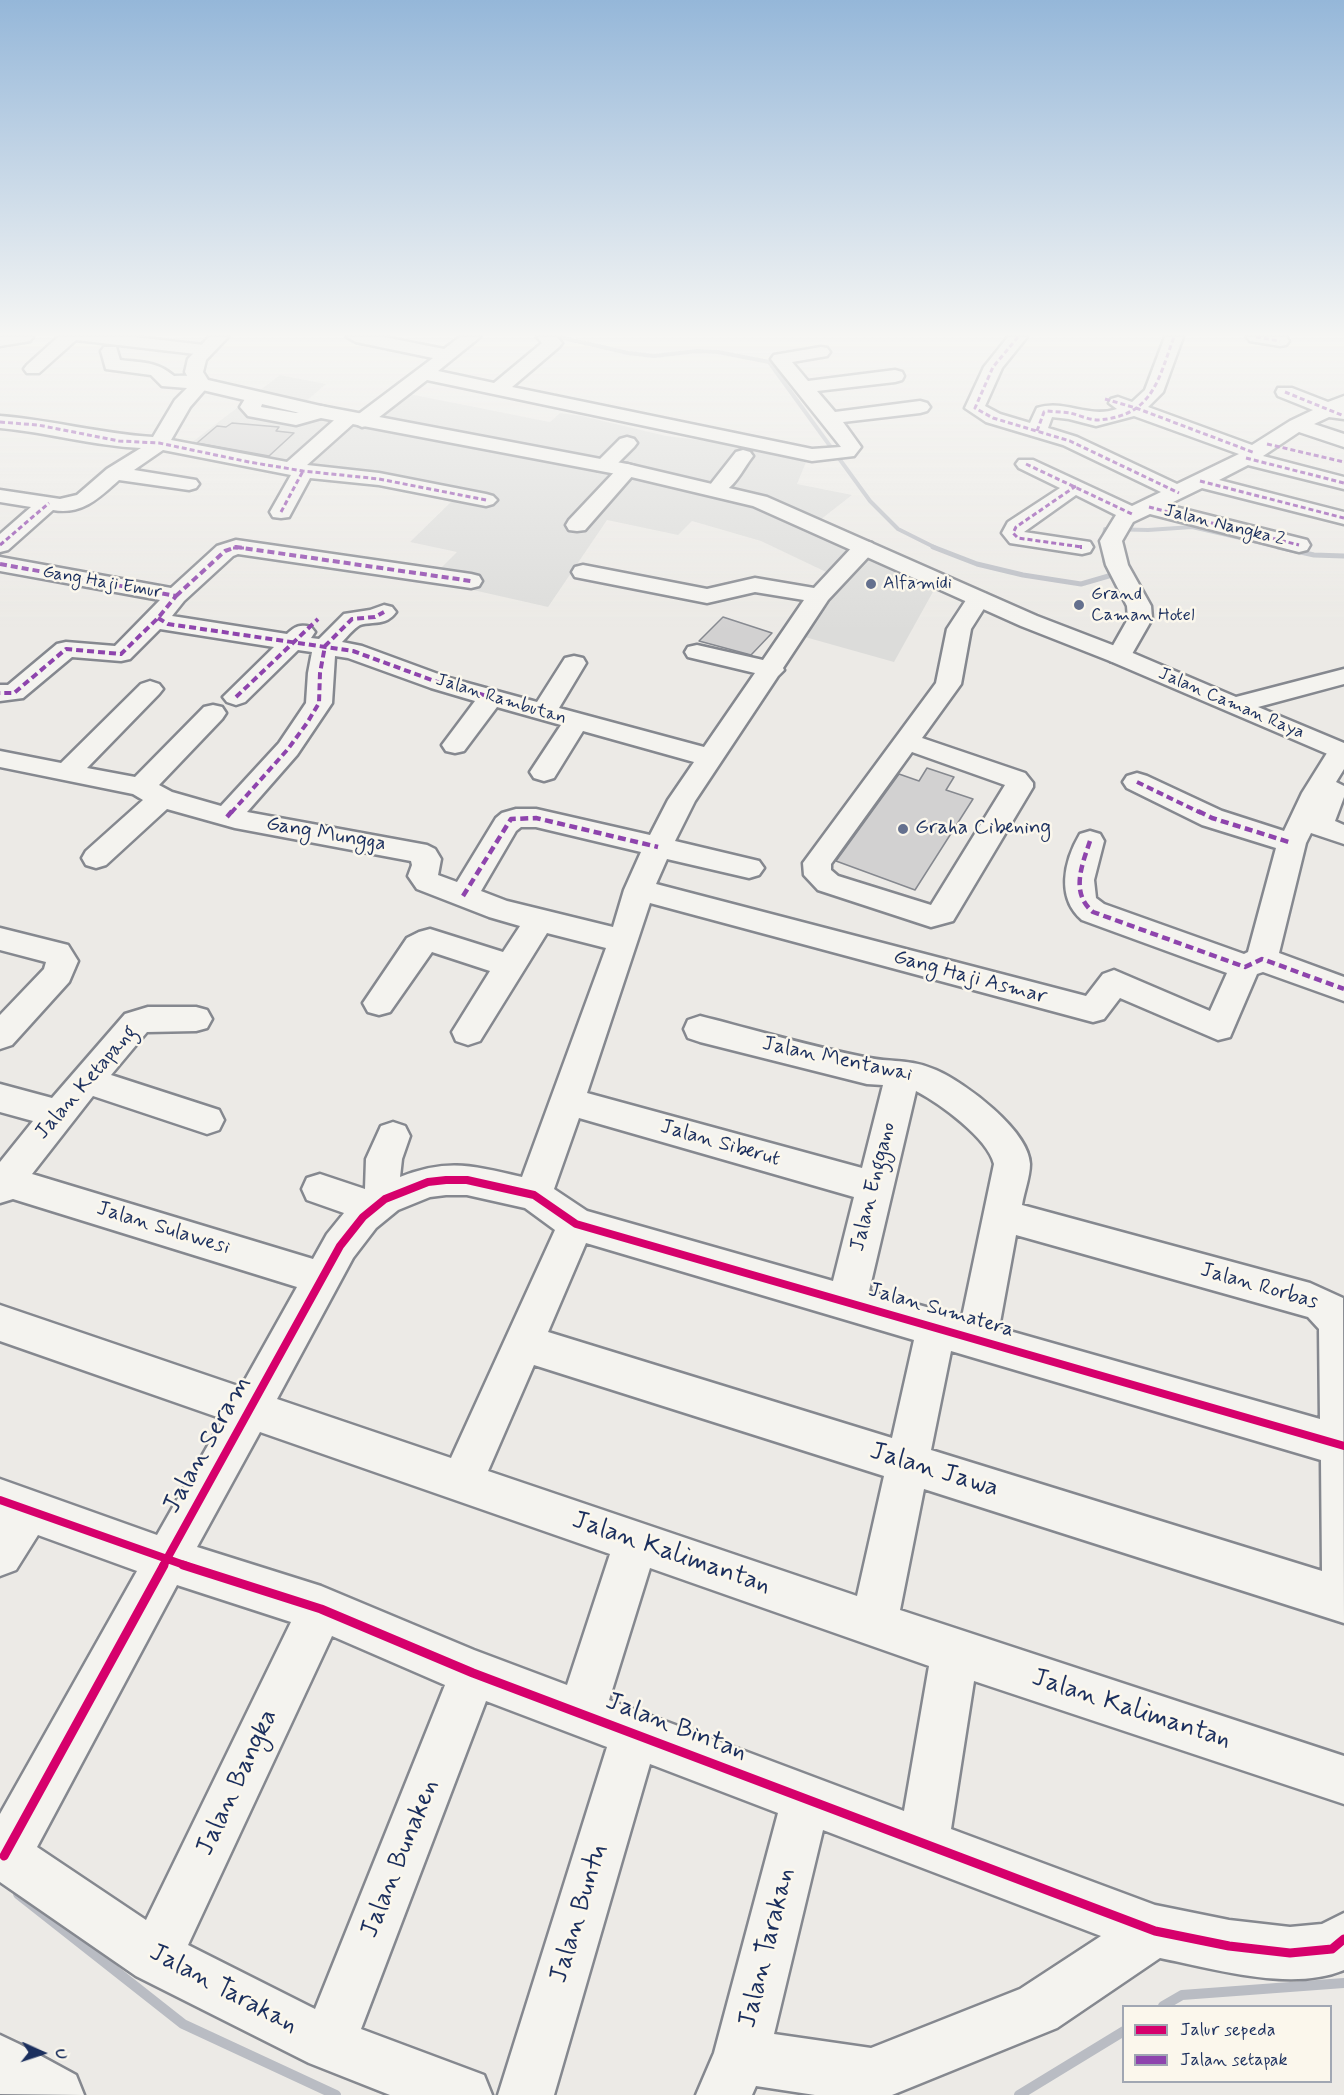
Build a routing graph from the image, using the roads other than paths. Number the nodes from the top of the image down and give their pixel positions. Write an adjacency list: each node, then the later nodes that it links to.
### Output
1 (87, 435): 12 (street)
2 (164, 435): 12 (street)
3 (337, 435): 21 (street)
4 (439, 435): 20 (street, Jalan Caman Raya)
5 (716, 435): 6 (street)
6 (842, 435)
7 (1049, 435): 29 (street)
8 (1209, 435): 15 (street)
9 (1282, 435): 15 (street)
10 (1326, 435): 11 (street)
11 (1344, 441)
12 (159, 443): 17 (street); 21 (street)
13 (627, 443): 20 (street)
14 (62, 449): 17 (street)
15 (1256, 452): 18 (street); 24 (street); 25 (street)
16 (742, 456): 28 (street)
17 (134, 461): 23 (street)
18 (1344, 462)
19 (1026, 464): 27 (street, Jalan Nangka 2)
20 (604, 466): 22 (street, Jalan Caman Raya)
21 (299, 468): 31 (street); 33 (street)
22 (627, 470): 28 (street, Jalan Caman Raya); 36 (street)
23 (114, 473): 26 (street); 32 (street)
24 (1200, 482): 29 (street); 35 (street)
25 (1344, 483)
26 (189, 484)
27 (1076, 486): 34 (street, Jalan Nangka 2); 39 (street)
28 (717, 489): 40 (street, Jalan Caman Raya)
29 (1179, 492): 34 (street)
30 (0, 496): 32 (street)
31 (486, 500)
32 (49, 503): 38 (street)
33 (281, 512)
34 (1135, 514): 37 (street, Jalan Nangka 2); 53 (street)
35 (1344, 518)
36 (577, 525)
37 (1299, 544)
38 (0, 545)
39 (1082, 547)
40 (864, 548): 45 (street); 46 (street, Jalan Caman Raya)
41 (0, 564): 44 (street, Gang Haji Emur)
42 (583, 572): 45 (street)
43 (471, 581): 44 (street)
44 (176, 596): 48 (street, Gang Haji Emur)
45 (819, 596): 55 (street)
46 (978, 598): 53 (street, Jalan Caman Raya); 65 (street)
47 (384, 612): 51 (street)
48 (158, 618): 50 (street, Jalan Rambutan); 58 (street, Gang Haji Emur)
49 (318, 619): 50 (street)
50 (292, 642): 51 (street, Jalan Rambutan); 59 (street)
51 (325, 646): 60 (street, Jalan Rambutan); 74 (street)
52 (697, 652): 55 (street)
53 (1119, 656): 61 (street, Jalan Caman Raya)
54 (574, 663): 62 (street)
55 (771, 670): 67 (street)
56 (1344, 676): 61 (street)
57 (150, 689): 71 (street)
58 (0, 693)
59 (236, 697)
60 (491, 697): 62 (street, Jalan Rambutan); 66 (street)
61 (1235, 705): 69 (street, Jalan Caman Raya)
62 (544, 711): 64 (street, Jalan Rambutan)
63 (213, 713): 73 (street)
64 (576, 722): 67 (street, Jalan Rambutan); 70 (street)
65 (905, 741): 65 (street)
66 (455, 745)
67 (712, 758): 78 (street)
68 (0, 759): 71 (street, Gang Mungga)
69 (1342, 765): 75 (street); 77 (street)
70 (544, 772)
71 (66, 773): 73 (street, Gang Mungga)
72 (1137, 782): 77 (street)
73 (151, 792): 74 (street, Gang Mungga); 79 (street)
74 (227, 817): 82 (street, Gang Mungga)
75 (1344, 835)
76 (1090, 841): 86 (street)
77 (1292, 843): 86 (street)
78 (658, 847): 80 (street); 81 (street); 82 (street)
79 (96, 858)
80 (749, 868)
81 (639, 890): 85 (street); 86 (street, Gang Haji Asmar)
82 (463, 896): 83 (street, Gang Mungga)
83 (538, 922): 85 (street, Gang Mungga); 87 (street)
84 (0, 939): 93 (street)
85 (624, 941): 97 (street)
86 (1254, 963): 88 (street)
87 (510, 966): 89 (street); 92 (street)
88 (1344, 989)
89 (379, 1003)
90 (196, 1019): 95 (street, Jalan Ketapang)
91 (700, 1029): 94 (street, Jalan Mentawai)
92 (468, 1032)
93 (0, 1036)
94 (903, 1073): 102 (street, Jalan Enggano); 106 (street, Jalan Mentawai)
95 (86, 1080): 98 (street, Jalan Ketapang); 99 (street)
96 (0, 1098): 98 (street)
97 (567, 1101): 102 (street, Jalan Siberut); 104 (street)
98 (58, 1114): 101 (street, Jalan Ketapang)
99 (207, 1120)
100 (393, 1136): 105 (street)
101 (3, 1185): 108 (street, Jalan Sulawesi)
102 (874, 1187): 109 (street, Jalan Enggano)
103 (320, 1188): 105 (street)
104 (534, 1195): 105 (street, Jalan Seram); 107 (street, Jalan Sumatera)
105 (380, 1204): 108 (street, Jalan Seram)
106 (1002, 1215): 112 (street, Jalan Mentawai); 115 (street, Jalan Rorbas)
107 (576, 1224): 109 (street, Jalan Sumatera); 113 (street)
108 (321, 1278): 114 (street, Jalan Seram)
109 (847, 1300): 111 (street, Jalan Sumatera)
110 (0, 1323): 114 (street, Jalan Kalimantan)
111 (936, 1328): 112 (street, Jalan Sumatera); 116 (street)
112 (977, 1339): 115 (street, Jalan Sumatera)
113 (523, 1343): 116 (street, Jalan Jawa); 117 (street)
114 (251, 1410): 117 (street, Jalan Kalimantan); 121 (street, Jalan Seram)
115 (1343, 1446): 122 (street, Jalan Rorbas)
116 (908, 1464): 123 (street, Jalan Jawa); 125 (street)
117 (462, 1482): 119 (street, Jalan Kalimantan)
118 (14, 1505): 120 (street); 121 (street, Jalan Bintan)
119 (636, 1543): 125 (street, Jalan Kalimantan); 128 (street)
120 (0, 1554)
121 (167, 1560): 124 (street, Jalan Bintan); 133 (street, Jalan Seram)
122 (1344, 1572)
123 (1344, 1600)
124 (321, 1609): 127 (street, Jalan Bintan); 136 (street, Jalan Bangka)
125 (874, 1624): 126 (street, Jalan Kalimantan)
126 (955, 1652): 130 (street, Jalan Kalimantan); 132 (street)
127 (473, 1673): 128 (street, Jalan Bintan); 137 (street, Jalan Bunaken)
128 (581, 1713): 129 (street, Jalan Bintan)
129 (635, 1732): 131 (street, Jalan Bintan); 142 (street, Jalan Buntu)
130 (1344, 1780)
131 (806, 1799): 132 (street, Jalan Bintan); 139 (street, Jalan Tarakan)
132 (924, 1842): 134 (street, Jalan Bintan)
133 (2, 1854): 136 (street, Jalan Tarakan)
134 (1155, 1931): 135 (street, Jalan Bintan); 139 (street)
135 (1344, 1939)
136 (155, 1957): 137 (street, Jalan Tarakan)
137 (328, 2044): 141 (street, Jalan Tarakan)
138 (0, 2063): 140 (street)
139 (732, 2075)
140 (56, 2095)
141 (464, 2095)
142 (526, 2095)

